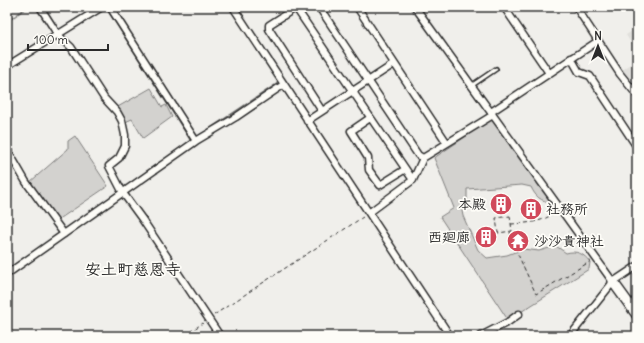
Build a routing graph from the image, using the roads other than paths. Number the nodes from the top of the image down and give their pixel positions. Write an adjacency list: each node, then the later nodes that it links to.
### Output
1 (40, 7): 11 (street)
2 (102, 7): 11 (street)
3 (110, 7): 27 (street)
4 (232, 7): 19 (street)
5 (319, 7): 18 (street)
6 (357, 7): 14 (street)
7 (415, 7): 20 (street)
8 (504, 7): 17 (street)
9 (576, 7): 12 (street)
10 (297, 8): 21 (street); 23 (street)
11 (58, 35): 15 (street); 34 (street)
12 (598, 41): 13 (street); 22 (street)
13 (571, 58): 17 (street); 29 (street)
14 (394, 64): 18 (street); 28 (street)
15 (7, 66)
16 (496, 69): 20 (lane)
17 (549, 73): 24 (street)
18 (368, 81): 21 (street); 31 (street)
19 (283, 85): 26 (street); 27 (street)
20 (472, 86): 24 (street)
21 (352, 91): 23 (street); 25 (street)
22 (637, 95)
23 (322, 111): 26 (street)
24 (492, 113): 28 (street); 39 (street)
25 (370, 118): 32 (street); 32 (street)
26 (307, 121): 35 (street)
27 (196, 141): 34 (street)
28 (446, 143): 31 (street)
29 (637, 147)
30 (7, 149): 36 (street)
31 (423, 158): 33 (street)
32 (404, 170): 33 (street)
33 (413, 180): 35 (street)
34 (123, 193): 36 (street); 42 (street)
35 (370, 212): 43 (street)
36 (64, 234): 38 (street)
37 (637, 266): 39 (street)
38 (7, 274)
39 (613, 282): 41 (street); 45 (street)
40 (519, 314): 44 (street)
41 (637, 315)
42 (220, 336)
43 (450, 336)
44 (481, 336)
45 (570, 336)

